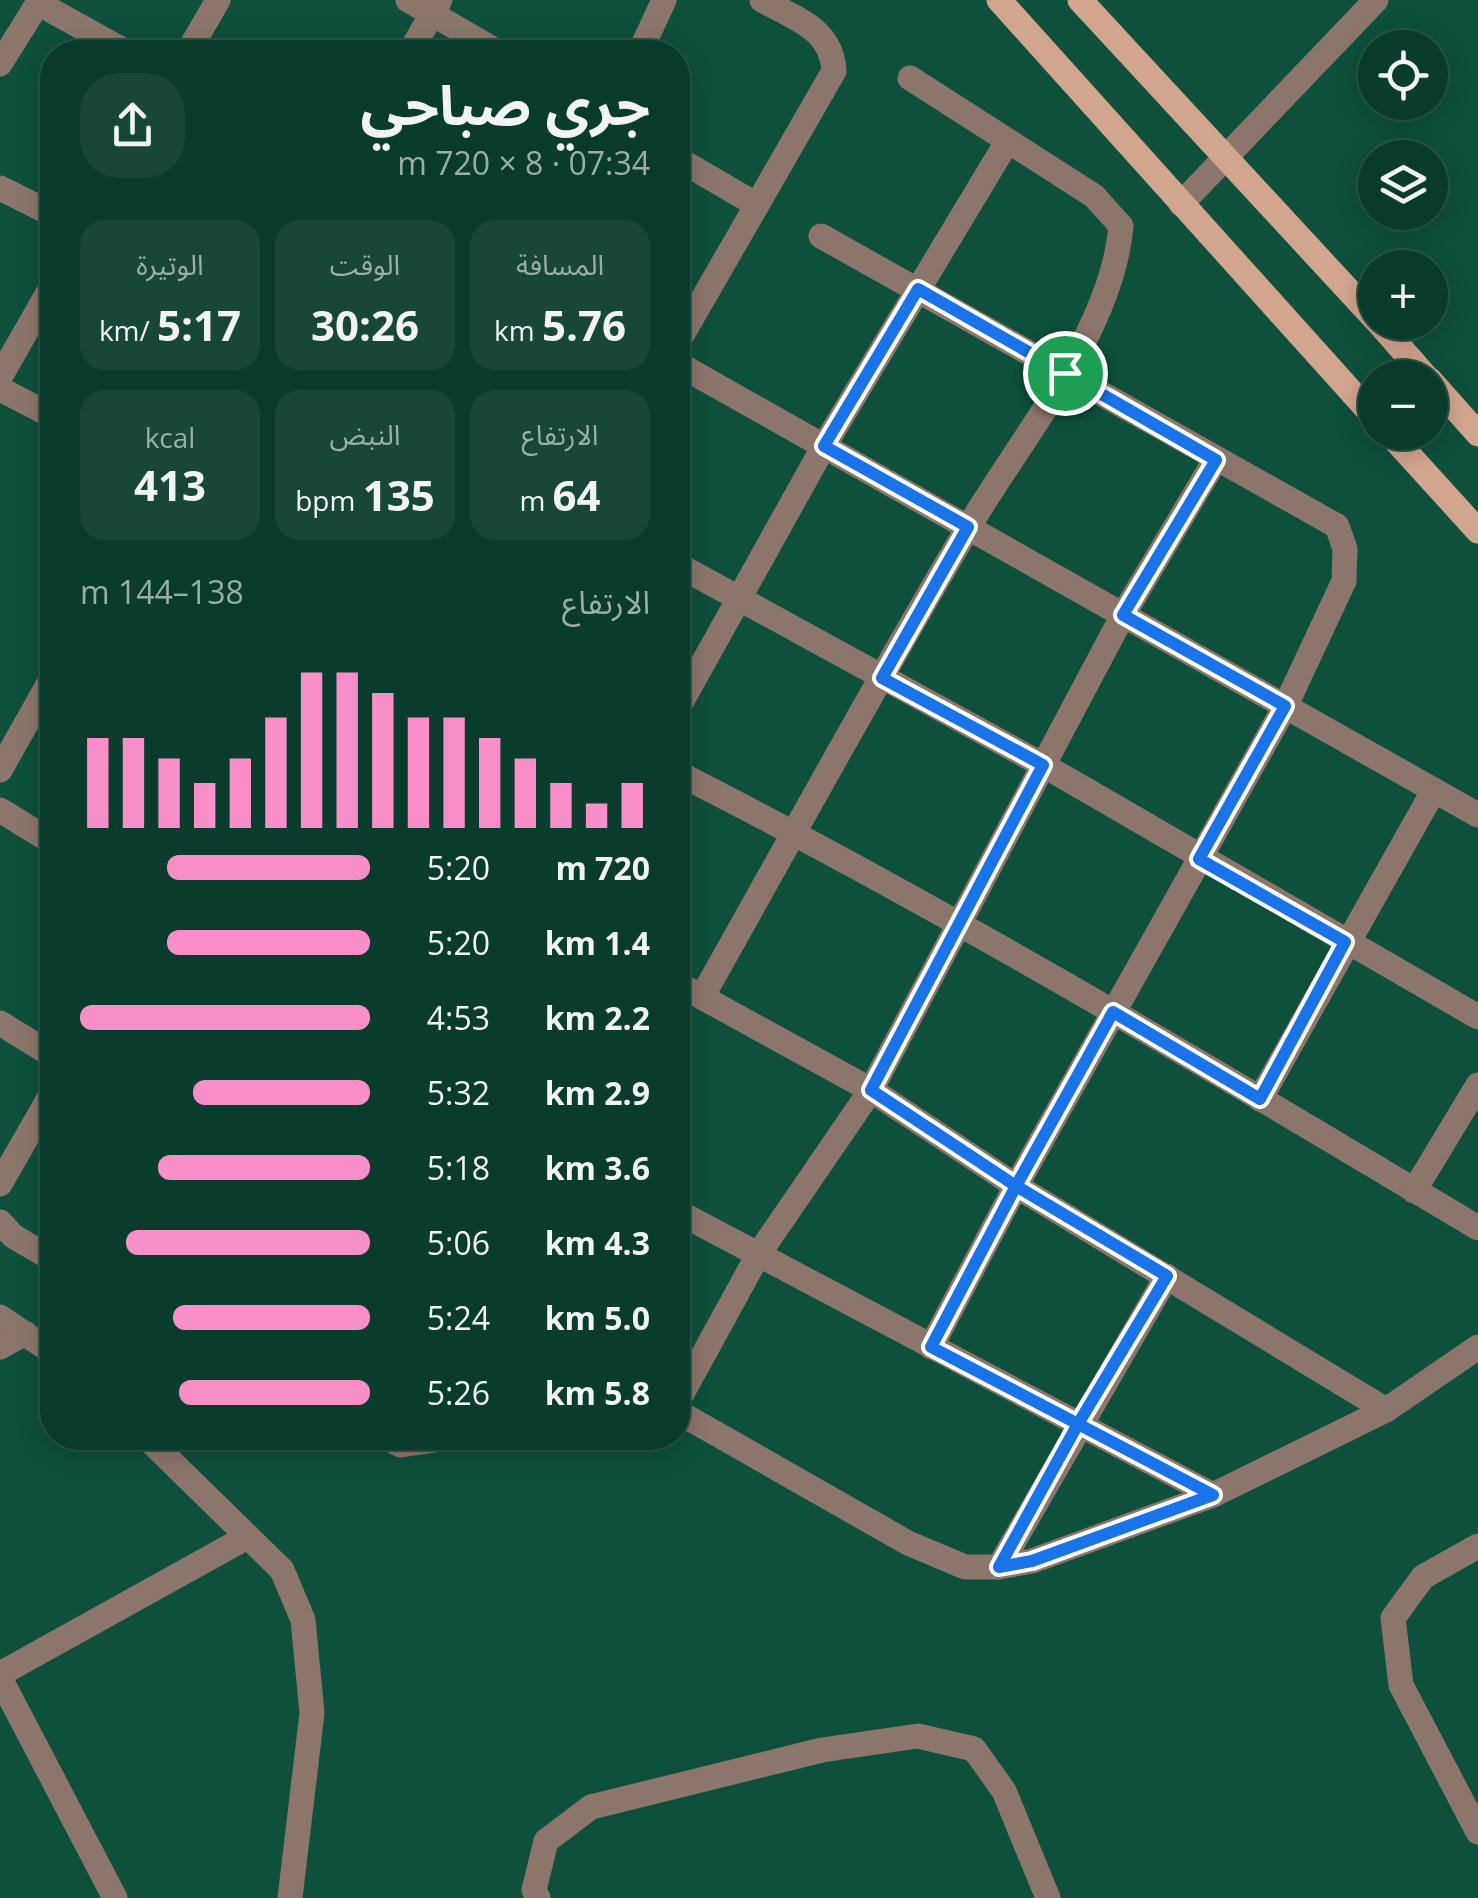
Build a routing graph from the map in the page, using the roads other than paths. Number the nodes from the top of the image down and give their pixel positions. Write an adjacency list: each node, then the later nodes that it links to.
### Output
1 (218, 0): 11 (street)
2 (408, 0): 9 (street)
3 (664, 0): 14 (street)
4 (762, 0): 22 (street)
5 (999, 0): 21 (main road)
6 (1080, 0): 18 (main road)
7 (1376, 0): 18 (street)
8 (39, 1): 10 (street); 15 (street)
9 (436, 7): 12 (street); 13 (street)
10 (106, 40)
11 (195, 40)
12 (417, 40)
13 (481, 40)
14 (646, 40)
15 (0, 64)
16 (910, 78): 17 (street)
17 (1007, 142): 25 (street); 32 (street)
18 (1228, 156): 21 (street); 26 (main road)
19 (690, 166): 22 (street)
20 (0, 188): 23 (street)
21 (1180, 204): 35 (main road)
22 (756, 205): 28 (street)
23 (40, 208)
24 (821, 236): 25 (street)
25 (918, 289): 32 (street); 39 (street)
26 (1358, 301)
27 (40, 307): 33 (street)
28 (690, 321)
29 (1393, 340): 30 (main road)
30 (1412, 360)
31 (690, 371): 39 (street)
32 (1065, 373): 41 (street); 42 (street)
33 (0, 378)
34 (0, 390): 37 (street)
35 (1358, 399)
36 (1448, 400): 38 (main road)
37 (40, 410)
38 (1478, 434)
39 (824, 446): 42 (street); 45 (street)
40 (1404, 450): 43 (main road)
41 (1216, 460): 46 (street); 50 (street)
42 (968, 527): 46 (street); 47 (street)
43 (1478, 531)
44 (690, 571): 45 (street)
45 (740, 597): 47 (street); 48 (street)
46 (1123, 615): 50 (street); 51 (street)
47 (882, 678): 51 (street); 57 (street)
48 (690, 687)
49 (40, 699): 52 (street)
50 (1285, 706): 54 (street); 59 (street)
51 (1043, 765): 59 (street); 60 (street)
52 (0, 770)
53 (690, 779): 57 (street)
54 (1434, 790): 56 (street); 61 (street)
55 (0, 810): 58 (street)
56 (1478, 815)
57 (795, 833): 60 (street); 63 (street)
58 (40, 835)
59 (1199, 859): 61 (street); 64 (street)
60 (958, 926): 64 (street); 69 (street)
61 (1345, 942): 65 (street); 70 (street)
62 (690, 990): 63 (street)
63 (702, 997): 69 (street)
64 (1113, 1012): 70 (street); 73 (street)
65 (1478, 1017)
66 (0, 1023): 67 (street)
67 (40, 1048)
68 (1478, 1085): 74 (street)
69 (871, 1090): 73 (street); 79 (street)
70 (1260, 1099): 74 (street)
71 (40, 1113): 72 (street)
72 (0, 1184)
73 (1016, 1186): 80 (street); 86 (street)
74 (1414, 1190): 77 (street)
75 (690, 1218): 79 (street)
76 (0, 1222): 78 (street)
77 (1478, 1228)
78 (40, 1252)
79 (758, 1255): 86 (street); 87 (street)
80 (1167, 1276): 88 (street); 90 (street)
81 (0, 1317): 82 (street)
82 (24, 1334): 83 (street); 85 (street)
83 (40, 1344)
84 (1478, 1346): 88 (street)
85 (0, 1347)
86 (931, 1347): 90 (street)
87 (690, 1379)
88 (1386, 1410): 92 (street)
89 (690, 1419): 95 (street)
90 (1078, 1424): 92 (street); 95 (street)
91 (159, 1450): 93 (street)
92 (1213, 1495): 95 (street)
93 (247, 1537): 96 (street); 99 (street)
94 (1478, 1546): 97 (street)
95 (999, 1567)
96 (0, 1676): 98 (street)
97 (1478, 1832)
98 (115, 1898)
99 (290, 1898)
100 (538, 1898): 101 (street)
101 (1048, 1898)

